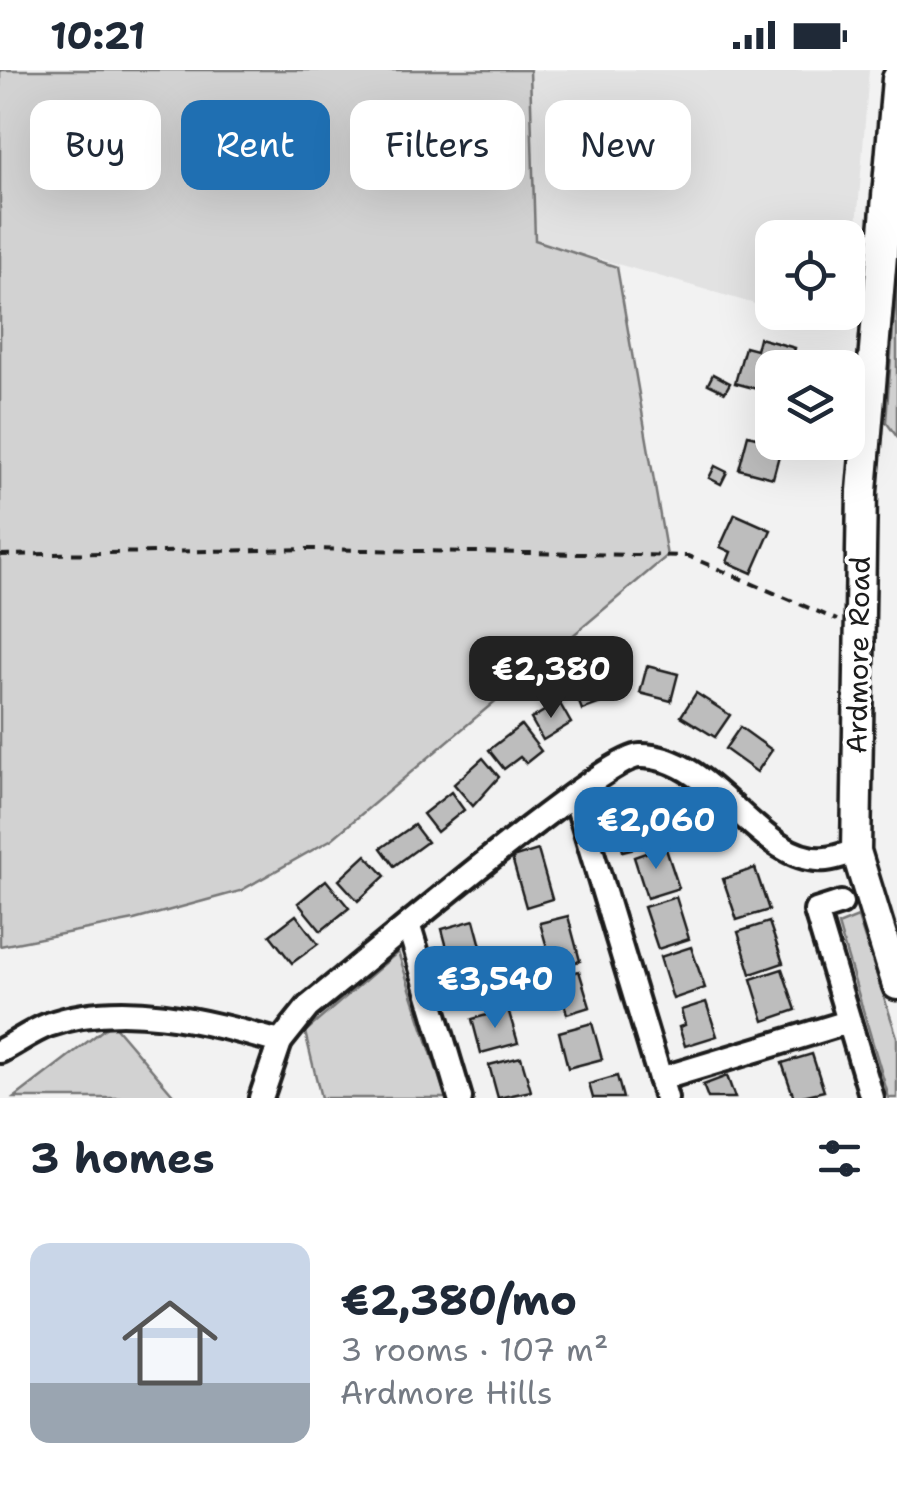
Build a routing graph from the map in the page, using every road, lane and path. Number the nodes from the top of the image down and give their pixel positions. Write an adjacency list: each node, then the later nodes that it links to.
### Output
1 (897, 79): 3 (street, Ardmore Road)
2 (0, 555): 3 (path)
3 (856, 628): 5 (street, Ardmore Road)
4 (575, 796): 5 (street); 7 (street); 12 (street)
5 (856, 852): 8 (street, Ardmore Road)
6 (840, 903): 9 (street)
7 (409, 927): 10 (street); 14 (street)
8 (897, 985)
9 (848, 1022): 12 (street); 15 (street)
10 (280, 1042): 11 (street); 13 (street)
11 (0, 1051)
12 (663, 1089)
13 (261, 1098)
14 (460, 1098)
15 (872, 1098)

